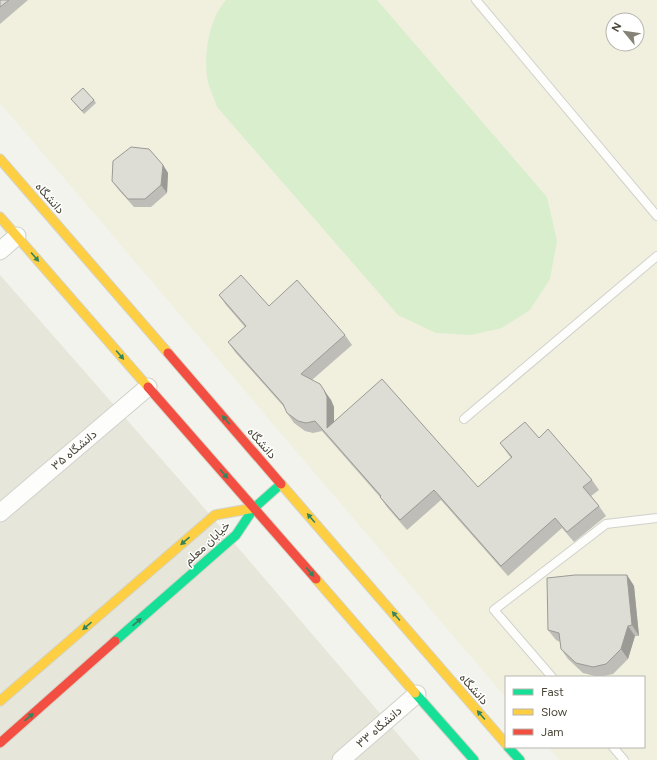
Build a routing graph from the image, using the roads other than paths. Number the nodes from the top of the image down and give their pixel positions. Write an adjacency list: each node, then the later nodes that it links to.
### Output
1 (476, 0): 3 (lane)
2 (0, 159): 10 (main road, دانشگاه, one-way to 2)
3 (657, 216)
4 (0, 217): 5 (main road)
5 (17, 236): 6 (street); 8 (main road, one-way to 8)
6 (0, 251)
7 (657, 256): 9 (lane)
8 (148, 387): 11 (main road, one-way to 11); 12 (street, دانشگاه ۳۵)
9 (464, 419)
10 (281, 484): 11 (main road); 18 (main road, دانشگاه, one-way to 10)
11 (254, 508): 15 (main road, one-way to 15); 16 (main road, خیابان معلم, one-way to 16); 17 (main road, خیابان معلم, one-way to 11)
12 (0, 513)
13 (657, 518): 14 (lane)
14 (551, 676)
15 (417, 694): 21 (street, دانشگاه ۳۳); 22 (main road)
16 (0, 701)
17 (0, 742)
18 (505, 743)
19 (509, 748): 23 (main road)
20 (614, 748): 24 (lane)
21 (341, 760)
22 (474, 760)
23 (520, 760)
24 (624, 760)

